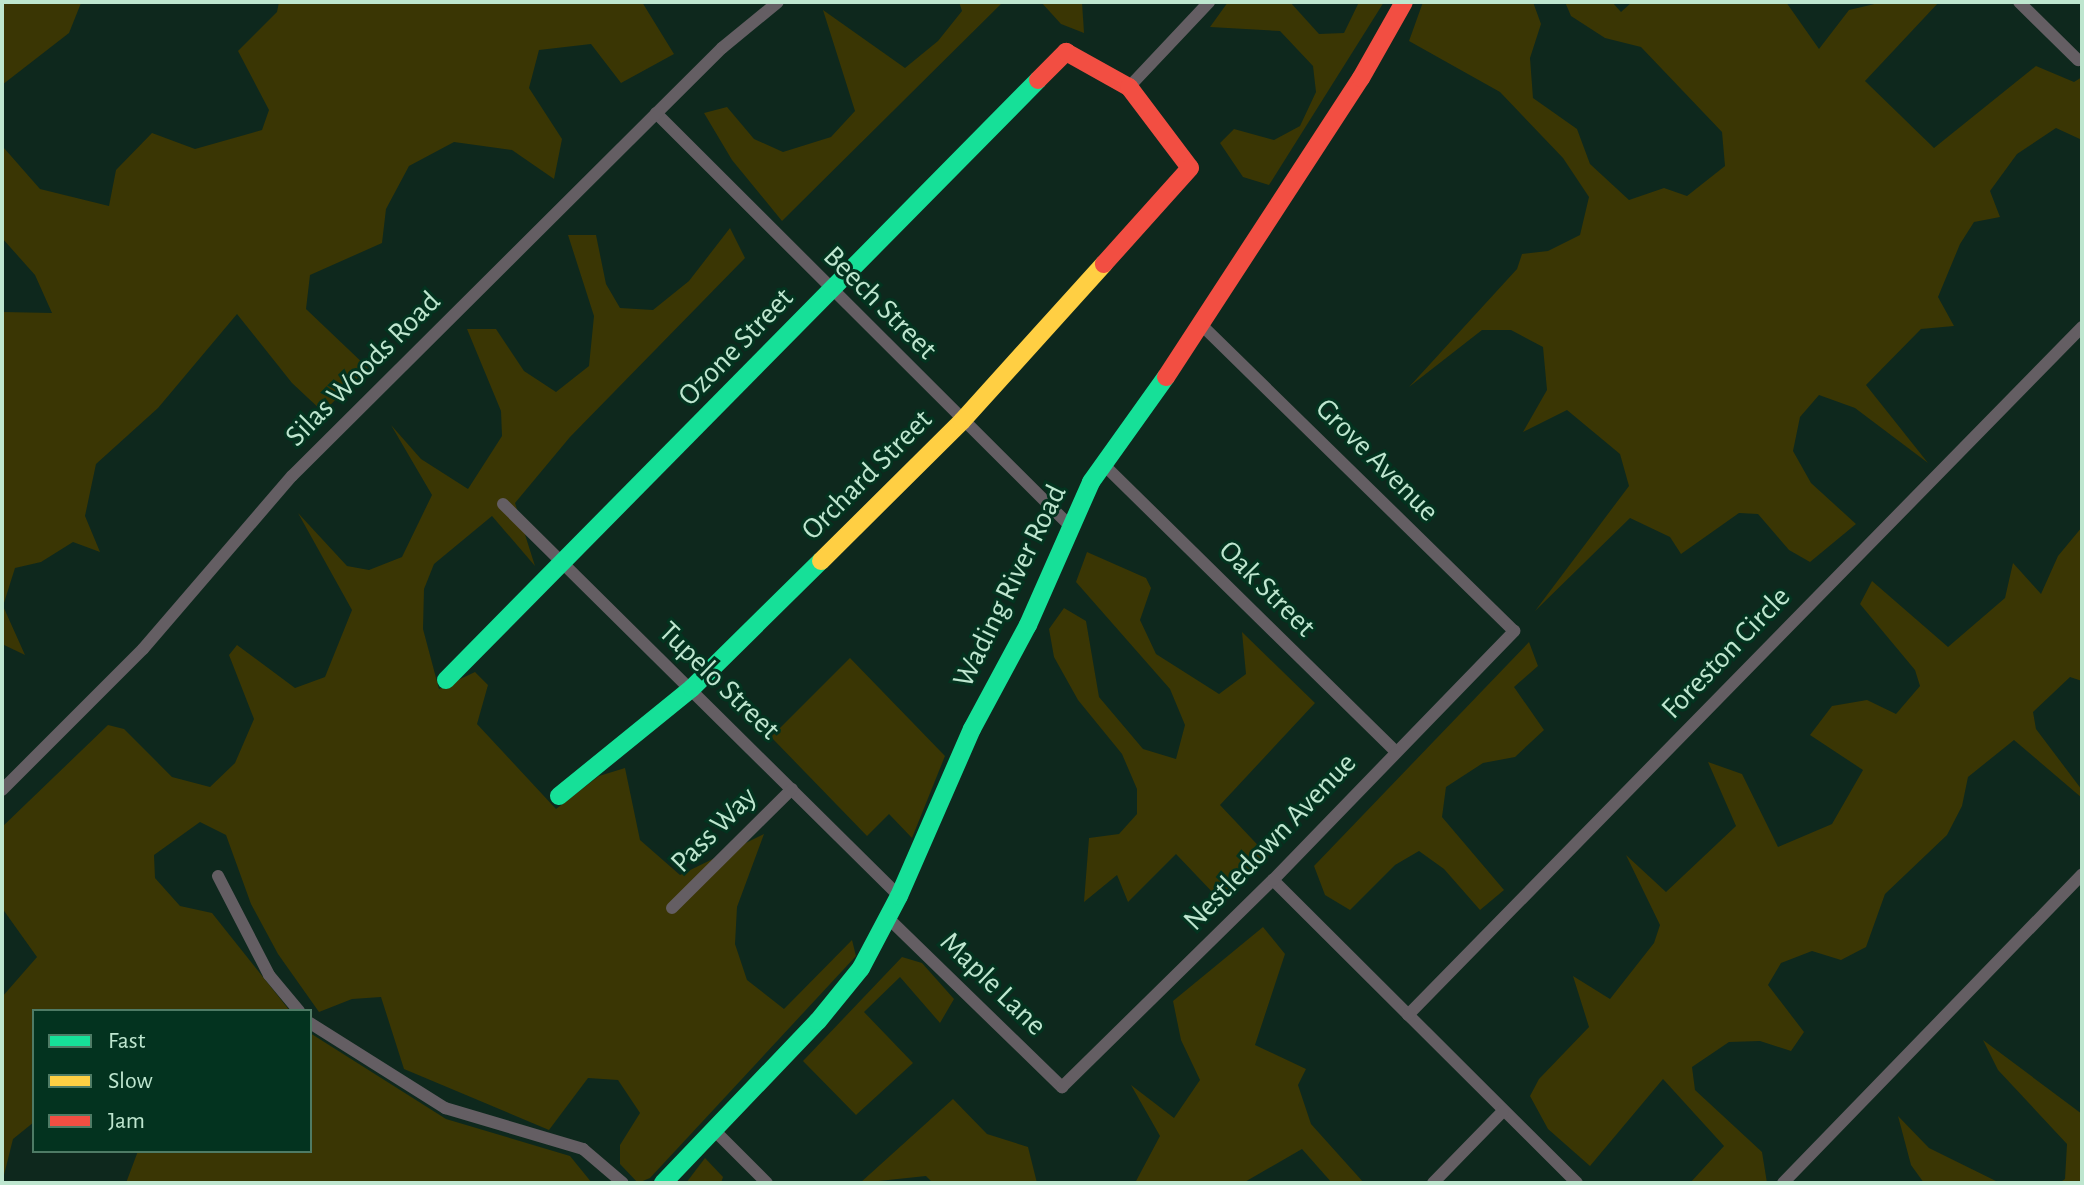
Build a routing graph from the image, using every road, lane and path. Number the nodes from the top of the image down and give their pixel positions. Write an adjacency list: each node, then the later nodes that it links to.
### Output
1 (778, 2): 7 (street, Silas Woods Road)
2 (1209, 2): 6 (street)
3 (1404, 2): 9 (street, Wading River Road)
4 (2019, 2): 5 (street)
5 (2078, 60)
6 (1129, 87): 8 (street, Ozone Street); 11 (street, Orchard Street)
7 (656, 113): 8 (street, Beech Street); 21 (street, Silas Woods Road)
8 (830, 291): 11 (street, Beech Street); 15 (street, Ozone Street)
9 (1202, 325): 12 (street, Wading River Road); 16 (street, Grove Avenue)
10 (2082, 327): 30 (street, Foreston Circle)
11 (962, 421): 14 (street, Beech Street); 18 (street, Orchard Street)
12 (1102, 463): 14 (street, Wading River Road); 19 (street, Oak Street)
13 (503, 504): 15 (street, Tupelo Street)
14 (1071, 527): 26 (street, Wading River Road)
15 (562, 566): 17 (street, Ozone Street); 18 (street, Tupelo Street)
16 (1514, 631): 19 (street, Nestledown Avenue)
17 (446, 680)
18 (692, 688): 20 (street, Tupelo Street); 22 (street, Orchard Street)
19 (1395, 751): 25 (street, Nestledown Avenue)
20 (792, 789): 26 (street, Tupelo Street); 27 (street, Pass Way)
21 (2, 790)
22 (559, 796)
23 (2082, 874): 40 (street)
24 (218, 876): 29 (street)
25 (1273, 880): 30 (street); 32 (street, Nestledown Avenue)
26 (899, 896): 28 (street, Wading River Road)
27 (672, 908)
28 (888, 918): 32 (street, Maple Lane); 34 (street, Wading River Road)
29 (297, 1009)
30 (1408, 1015): 33 (street)
31 (312, 1024): 35 (street)
32 (1062, 1087)
33 (1503, 1111): 38 (street); 39 (street)
34 (716, 1132): 36 (street, Wading River Road); 37 (street)
35 (623, 1183)
36 (663, 1183)
37 (767, 1183)
38 (1433, 1183)
39 (1577, 1183)
40 (1783, 1183)

